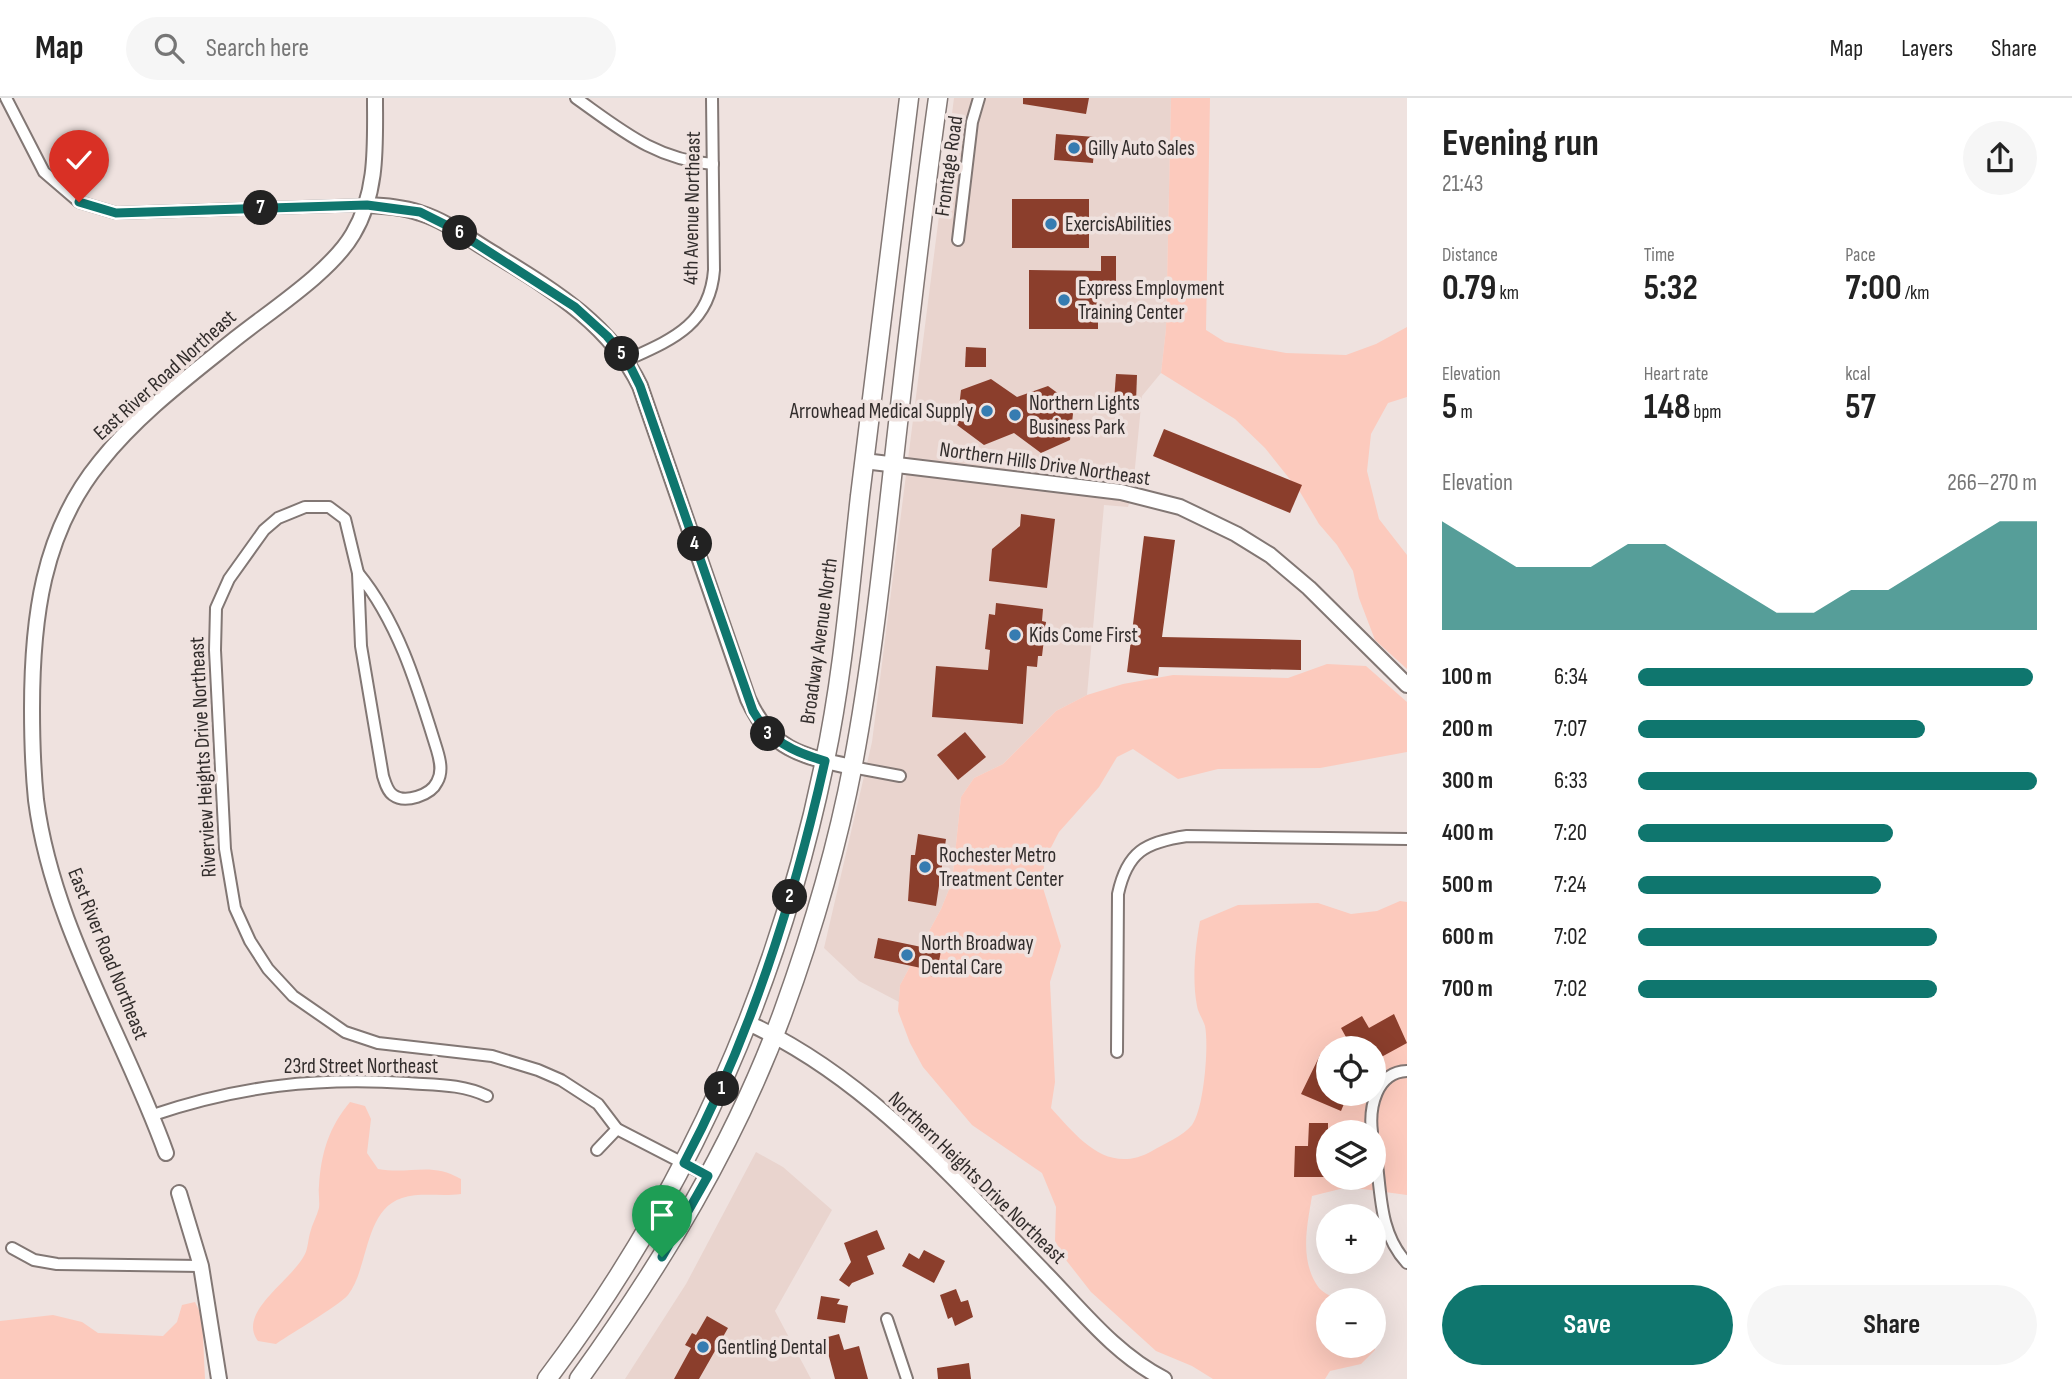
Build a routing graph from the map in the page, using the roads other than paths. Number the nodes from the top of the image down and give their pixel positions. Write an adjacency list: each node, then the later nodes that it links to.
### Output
1 (6, 98): 9 (street)
2 (374, 98): 9 (street, East River Road Northeast)
3 (576, 98): 8 (street)
4 (712, 98): 8 (street, 4th Avenue Northeast)
5 (909, 98): 12 (main road, Broadway Avenue North)
6 (938, 98): 13 (main road)
7 (979, 98): 10 (street, Frontage Road)
8 (713, 164): 11 (street, 4th Avenue Northeast)
9 (367, 205): 11 (street); 25 (street, East River Road Northeast)
10 (958, 240)
11 (627, 360): 16 (street)
12 (864, 461): 13 (street, Northern Hills Drive Northeast); 16 (main road, Broadway Avenue North)
13 (893, 465): 15 (street, Northern Hills Drive Northeast); 17 (main road)
14 (358, 573): 14 (street, Riverview Heights Drive Northeast); 27 (street, Riverview Heights Drive Northeast)
15 (1407, 685)
16 (825, 761): 17 (street); 20 (main road, Broadway Avenue North)
17 (852, 767): 18 (street); 21 (main road)
18 (900, 776)
19 (1407, 839): 22 (street)
20 (748, 1023): 21 (street, Northern Heights Drive Northeast); 30 (main road, Broadway Avenue North)
21 (774, 1035): 31 (main road); 42 (street, Northern Heights Drive Northeast)
22 (1117, 1052)
23 (1407, 1071): 26 (street)
24 (487, 1096): 25 (street, 23rd Street Northeast)
25 (153, 1115): 29 (street, East River Road Northeast)
26 (1372, 1120)
27 (617, 1129): 28 (street); 30 (street, Riverview Heights Drive Northeast)
28 (597, 1150)
29 (166, 1153)
30 (684, 1163): 31 (street, Riverview Heights Drive Northeast); 39 (main road, Broadway Avenue North)
31 (708, 1176): 40 (main road)
32 (1381, 1190): 35 (street)
33 (179, 1193): 36 (street)
34 (12, 1248): 36 (street)
35 (1407, 1262)
36 (201, 1265): 38 (street)
37 (887, 1319): 41 (street)
38 (219, 1379)
39 (547, 1379)
40 (579, 1379)
41 (907, 1379)
42 (1164, 1379)

